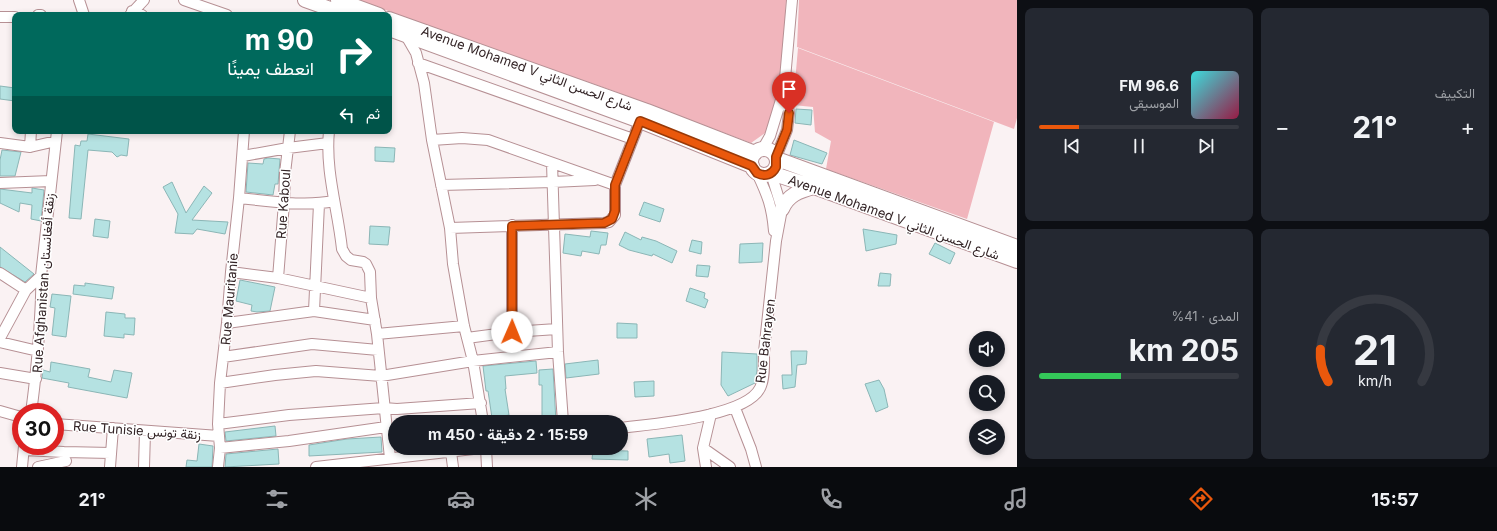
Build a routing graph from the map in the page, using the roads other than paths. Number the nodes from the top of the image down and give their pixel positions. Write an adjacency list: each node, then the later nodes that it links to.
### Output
1 (79, 0): 7 (street)
2 (144, 0): 8 (street)
3 (184, 0): 9 (street)
4 (305, 0): 10 (highway)
5 (338, 0): 11 (highway)
6 (792, 0): 18 (street)
7 (83, 12)
8 (132, 12)
9 (218, 12)
10 (339, 12)
11 (371, 12)
12 (0, 17): 13 (street)
13 (12, 17)
14 (392, 20): 35 (highway, Avenue Mohamed V شارع الحسن الثاني)
15 (392, 30): 16 (highway, Avenue Mohamed V شارع الحسن الثاني)
16 (405, 34): 17 (street); 19 (highway, Avenue Mohamed V شارع الحسن الثاني)
17 (418, 63): 25 (street); 26 (street)
18 (784, 90): 33 (street); 35 (street)
19 (640, 121): 25 (street); 35 (highway, Avenue Mohamed V شارع الحسن الثاني)
20 (31, 134): 30 (street)
21 (57, 134): 27 (street, Rue Afghanistan زنقة أفغانستان)
22 (244, 134): 32 (street, Rue Mauritanie)
23 (290, 134): 31 (street, Rue Kaboul)
24 (329, 134): 29 (street)
25 (633, 139): 41 (street)
26 (432, 140): 34 (street); 40 (street)
27 (56, 142): 30 (street); 37 (street, Rue Afghanistan زنقة أفغانستان)
28 (0, 143): 30 (street)
29 (328, 143): 31 (street); 44 (street)
30 (30, 147)
31 (288, 148): 32 (street); 45 (street, Rue Kaboul)
32 (243, 156): 43 (street, Rue Mauritanie)
33 (776, 158): 35 (highway); 52 (highway, Avenue Mohamed V شارع الحسن الثاني)
34 (552, 163): 36 (street); 38 (street)
35 (760, 163): 42 (highway, Avenue Mohamed V شارع الحسن الثاني); 47 (street, Rue Bahrayen); 51 (street, Rue Bahrayen)
36 (600, 179): 38 (street); 41 (street)
37 (51, 181): 39 (street); 55 (street, Rue Afghanistan زنقة أفغانستان)
38 (553, 182): 40 (street); 48 (street)
39 (0, 183)
40 (441, 185): 50 (street)
41 (615, 185): 48 (street)
42 (814, 187): 47 (highway); 53 (highway, Avenue Mohamed V شارع الحسن الثاني)
43 (239, 198): 45 (street); 54 (street, Rue Mauritanie)
44 (334, 202): 46 (street); 60 (street)
45 (284, 203): 46 (street); 56 (street, Rue Kaboul)
46 (319, 204): 58 (street)
47 (782, 210): 51 (street, Rue Bahrayen)
48 (554, 224): 49 (street); 65 (street)
49 (512, 226): 50 (street); 66 (street)
50 (450, 228): 64 (street)
51 (776, 241): 83 (street, Rue Bahrayen)
52 (1017, 247)
53 (1017, 261)
54 (231, 272): 56 (street); 63 (street, Rue Mauritanie)
55 (41, 276): 59 (street); 72 (street, Rue Afghanistan زنقة أفغانستان)
56 (278, 278): 58 (street)
57 (2, 279): 59 (street)
58 (314, 285): 60 (street); 61 (street)
59 (26, 290): 68 (street)
60 (371, 298): 62 (street)
61 (314, 311): 62 (street); 63 (street)
62 (375, 320): 67 (street)
63 (228, 323): 74 (street, Rue Mauritanie)
64 (464, 326): 67 (street); 69 (street)
65 (557, 329): 66 (street); 73 (street)
66 (512, 332): 69 (street)
67 (377, 334): 71 (street)
68 (0, 338)
69 (467, 338): 75 (street)
70 (0, 342): 72 (street)
71 (378, 350): 74 (street); 77 (street)
72 (38, 351): 78 (street, Rue Afghanistan زنقة أفغانستان)
73 (558, 352): 75 (street); 88 (street)
74 (223, 357): 79 (street, Rue Mauritanie)
75 (473, 362): 77 (street); 81 (street)
76 (0, 373): 78 (street)
77 (381, 376): 79 (street); 82 (street)
78 (36, 379): 80 (street, Rue Afghanistan زنقة أفغانستان)
79 (220, 383): 89 (street, Rue Mauritanie)
80 (32, 403)
81 (481, 403): 82 (street); 87 (street)
82 (384, 408): 89 (street); 91 (street)
83 (735, 408): 86 (street, Rue Bahrayen); 118 (street)
84 (0, 411): 85 (street)
85 (12, 414)
86 (711, 414): 92 (street, Rue Bahrayen); 97 (street)
87 (482, 415)
88 (562, 415)
89 (218, 424): 95 (street, Rue Mauritanie)
90 (64, 425): 93 (street, Rue Tunisie زنقة تونس)
91 (386, 427): 96 (street); 105 (street)
92 (628, 427)
93 (113, 428): 94 (street, Rue Tunisie زنقة تونس); 98 (street)
94 (145, 432): 95 (street, Rue Tunisie زنقة تونس); 111 (street)
95 (219, 436): 96 (street, Rue Mauritanie)
96 (220, 448): 112 (street, Rue Mauritanie)
97 (703, 448): 116 (street); 117 (street)
98 (110, 453): 104 (street); 110 (street)
99 (23, 455): 108 (street)
100 (48, 455): 104 (street)
101 (433, 455): 105 (street)
102 (452, 455): 114 (street)
103 (486, 455): 115 (street)
104 (66, 460): 109 (street)
105 (396, 461): 106 (street)
106 (365, 464): 107 (street)
107 (332, 466): 113 (street)
108 (22, 467)
109 (38, 467)
110 (110, 467)
111 (144, 467)
112 (218, 467)
113 (316, 467)
114 (453, 467)
115 (487, 467)
116 (706, 467)
117 (730, 467)
118 (756, 467)

